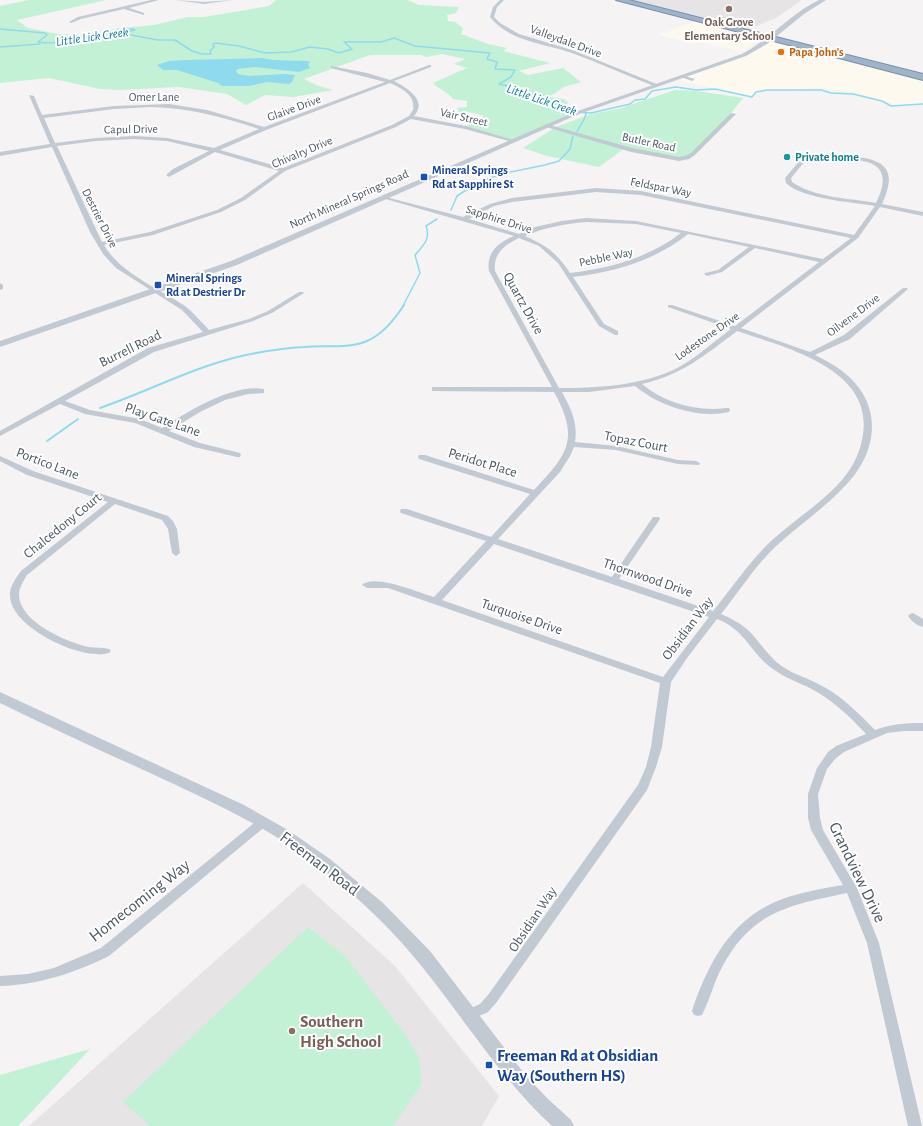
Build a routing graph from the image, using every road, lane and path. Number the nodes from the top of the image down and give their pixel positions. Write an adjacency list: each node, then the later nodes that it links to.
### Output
1 (157, 0): 7 (street)
2 (177, 0): 3 (street)
3 (231, 0)
4 (502, 0): 17 (street, Valleydale Drive)
5 (620, 0): 10 (highway)
6 (819, 1): 10 (street, North Mineral Springs Road)
7 (126, 8): 8 (street); 9 (street)
8 (142, 14)
9 (71, 22)
10 (769, 38): 13 (street, North Mineral Springs Road); 14 (highway)
11 (429, 66): 16 (street, Glaive Drive)
12 (333, 67): 16 (street)
13 (684, 76): 15 (street); 17 (street, North Mineral Springs Road)
14 (923, 77)
15 (692, 79)
16 (389, 81): 21 (street); 23 (street, Glaive Drive)
17 (656, 85): 22 (street, North Mineral Springs Road)
18 (31, 96): 20 (street, Destrier Drive)
19 (733, 114): 22 (street, Butler Road)
20 (41, 117): 23 (street, Omer Lane); 25 (street, Destrier Drive)
21 (410, 117): 24 (street, Vair Street); 28 (street, Chivalry Drive)
22 (546, 126): 24 (street, North Mineral Springs Road)
23 (264, 129): 26 (street, Glaive Drive)
24 (511, 141): 30 (street, North Mineral Springs Road)
25 (54, 146): 26 (street, Capul Drive); 27 (street, Capul Drive); 37 (street, Destrier Drive)
26 (213, 151): 28 (street, Capul Drive); 29 (street, Glaive Drive)
27 (0, 154)
28 (282, 170): 37 (street, Chivalry Drive)
29 (169, 175)
30 (384, 197): 33 (street, Sapphire Drive); 43 (street, North Mineral Springs Road)
31 (879, 205): 31 (street, Lodestone Drive); 32 (street, Lodestone Drive); 36 (street, Lodestone Drive)
32 (923, 214)
33 (464, 219): 35 (street, Sapphire Drive); 36 (street, Feldspar Way)
34 (686, 232): 35 (street, Quartz Drive); 38 (street, Quartz Drive); 41 (street, Pebble Way)
35 (520, 235): 41 (street, Sapphire Drive); 53 (street, Quartz Drive)
36 (856, 236): 39 (street, Lodestone Drive)
37 (99, 244): 43 (street, Destrier Drive)
38 (754, 246): 39 (street, Quartz Drive); 40 (street)
39 (825, 261): 46 (street, Lodestone Drive)
40 (707, 274)
41 (570, 275): 48 (street, Sapphire Drive)
42 (905, 289): 50 (street, Oilvene Drive)
43 (155, 291): 47 (street, Destrier Drive); 49 (street, North Mineral Springs Road)
44 (301, 293): 47 (street, Burrell Road)
45 (670, 306): 46 (street, Obsidian Way)
46 (738, 328): 50 (street, Obsidian Way); 51 (street, Lodestone Drive)
47 (207, 332): 55 (street, Burrell Road)
48 (615, 333)
49 (0, 344)
50 (811, 354): 73 (street, Obsidian Way)
51 (638, 384): 53 (street, Lodestone Drive); 56 (street)
52 (435, 389): 53 (street, Lodestone Drive)
53 (558, 390): 59 (street, Quartz Drive)
54 (260, 391): 57 (street)
55 (59, 401): 57 (street, Play Gate Lane); 58 (street, Burrell Road)
56 (726, 410)
57 (163, 431): 60 (street, Play Gate Lane)
58 (0, 434)
59 (571, 444): 63 (street, Topaz Court); 64 (street, Quartz Drive)
60 (237, 455)
61 (422, 456): 64 (street, Peridot Place)
62 (0, 458): 65 (street, Portico Lane)
63 (696, 463)
64 (536, 493): 68 (street, Quartz Drive)
65 (114, 501): 69 (street, Portico Lane); 76 (street, Chalcedony Court)
66 (404, 511): 68 (street, Thornwood Drive)
67 (656, 519): 70 (street)
68 (492, 540): 70 (street, Thornwood Drive); 72 (street, Quartz Drive)
69 (176, 553)
70 (614, 580): 73 (street, Thornwood Drive)
71 (367, 585): 72 (street, Turquoise Drive)
72 (436, 601): 77 (street, Turquoise Drive)
73 (714, 614): 77 (street, Obsidian Way); 80 (street, Thornwood Drive)
74 (913, 616): 75 (street)
75 (923, 624)
76 (106, 651)
77 (665, 681): 85 (street, Obsidian Way)
78 (0, 697): 81 (street, Freeman Road)
79 (923, 727): 80 (street, Grandview Drive)
80 (872, 734): 82 (street, Grandview Drive)
81 (263, 822): 83 (street, Homecoming Way); 85 (street, Freeman Road)
82 (851, 888): 84 (street); 87 (street, Grandview Drive)
83 (0, 982)
84 (698, 1011)
85 (470, 1015): 86 (street, Freeman Road)
86 (565, 1126)
87 (915, 1126)

